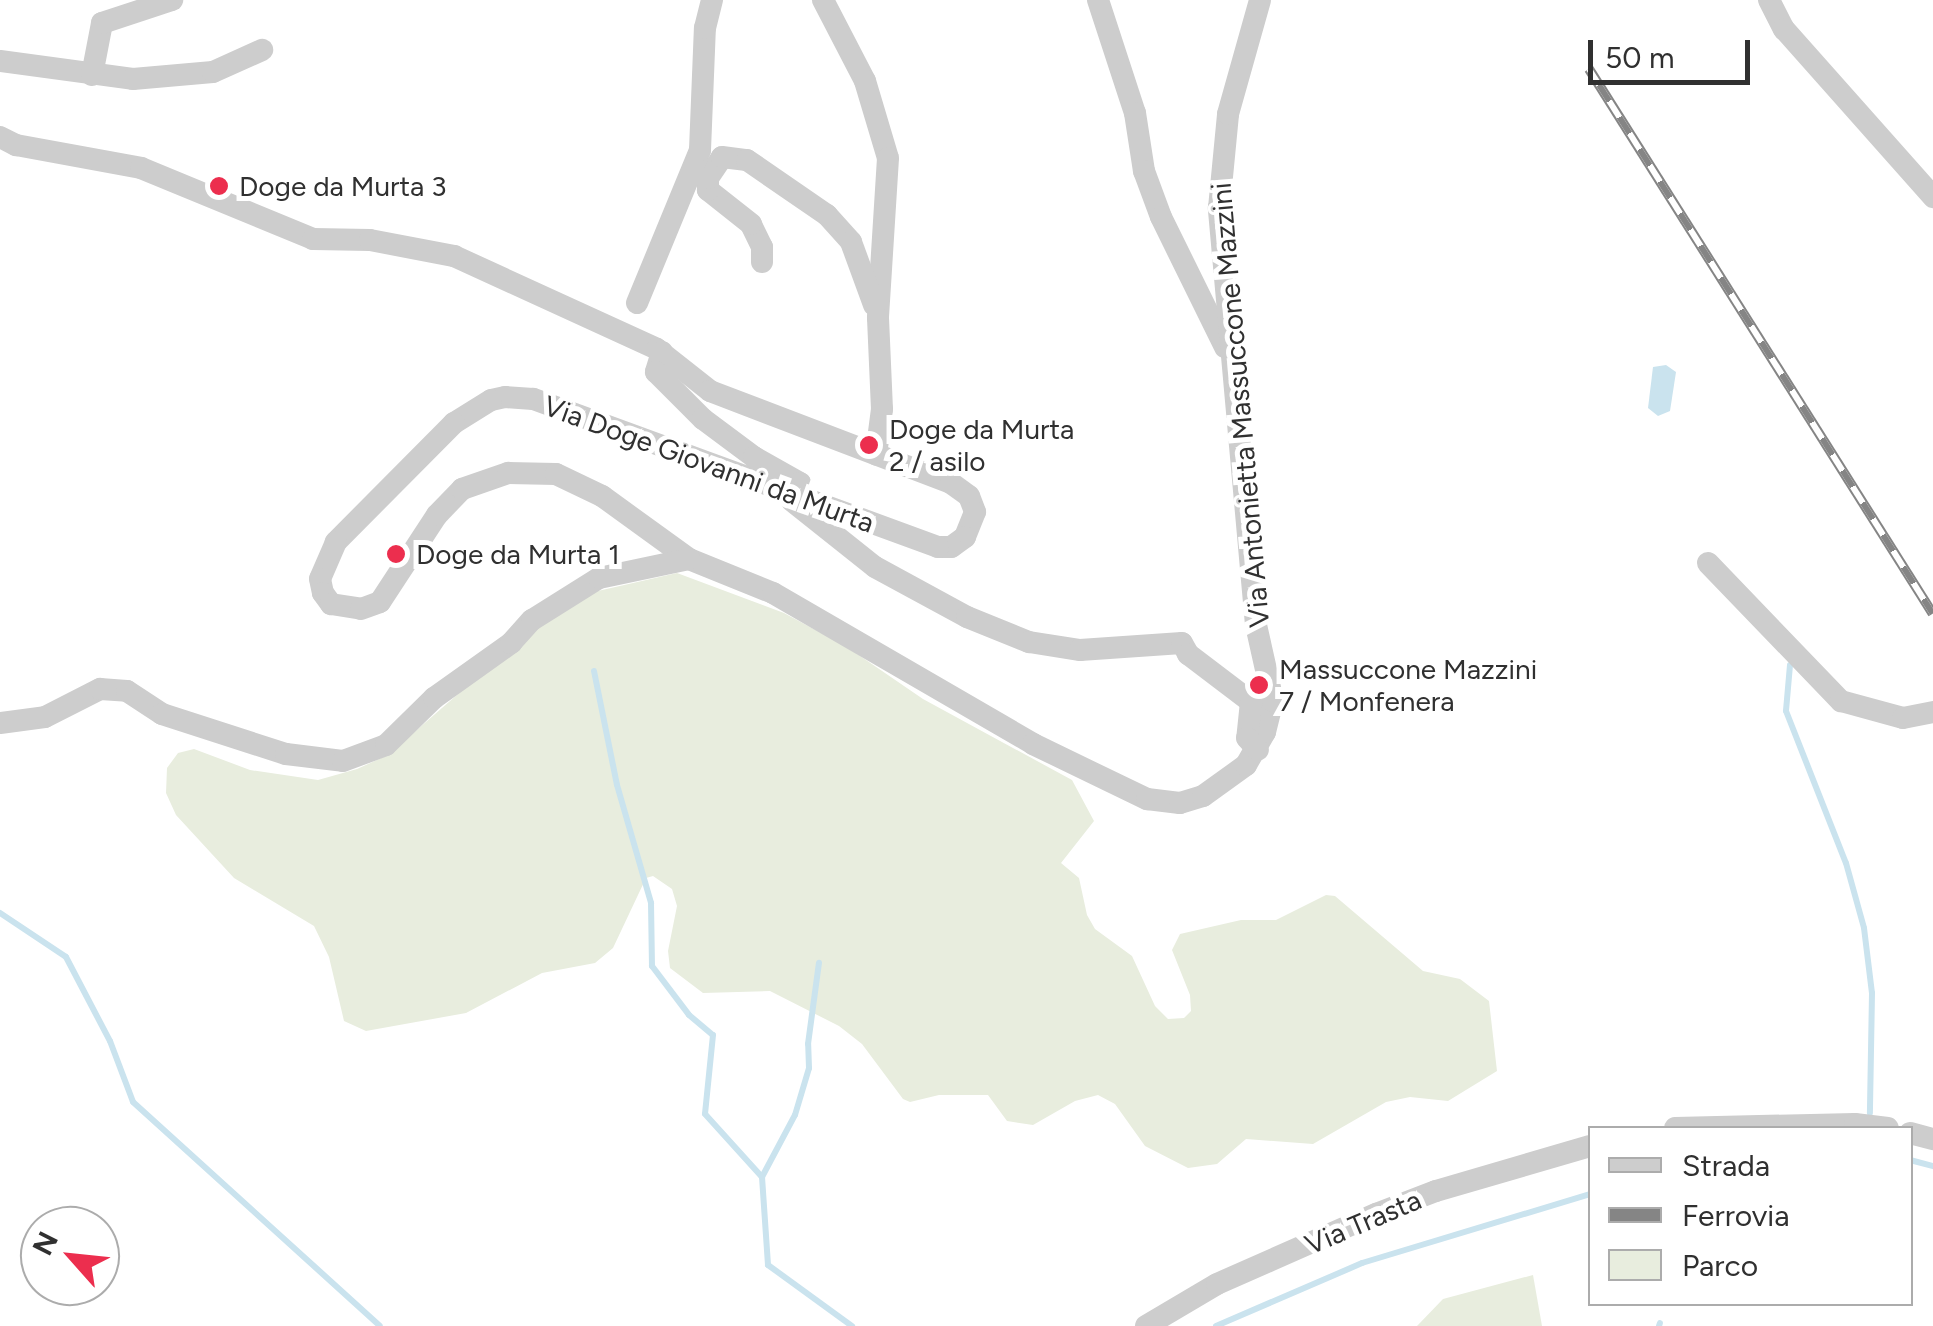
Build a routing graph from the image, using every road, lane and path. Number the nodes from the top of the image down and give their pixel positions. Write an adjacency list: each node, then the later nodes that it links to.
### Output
1 (172, 0): 9 (street)
2 (712, 0): 13 (street)
3 (823, 0): 14 (street)
4 (1098, 0): 16 (street)
5 (1260, 0): 16 (street, Via Antonietta Massuccone Mazzini)
6 (1769, 0): 11 (street)
7 (262, 50): 9 (street)
8 (0, 61): 9 (street)
9 (92, 75)
10 (0, 137): 15 (street, Via Doge Giovanni da Murta)
11 (1933, 197)
12 (762, 262): 14 (street)
13 (638, 303)
14 (878, 318): 17 (street)
15 (662, 352): 17 (street, Via Doge Giovanni da Murta); 18 (street)
16 (1232, 362): 23 (street, Via Antonietta Massuccone Mazzini)
17 (876, 455): 18 (street, Via Doge Giovanni da Murta)
18 (796, 496): 19 (street, Via Doge Giovanni da Murta); 23 (street)
19 (689, 560): 22 (street); 23 (street, Via Doge Giovanni da Murta)
20 (1708, 562): 21 (street)
21 (1933, 712)
22 (0, 723)
23 (1258, 750)
24 (1765, 1126): 25 (street)
25 (1872, 1126)
26 (1588, 1147): 27 (street, Via Trasta)
27 (1146, 1326)

